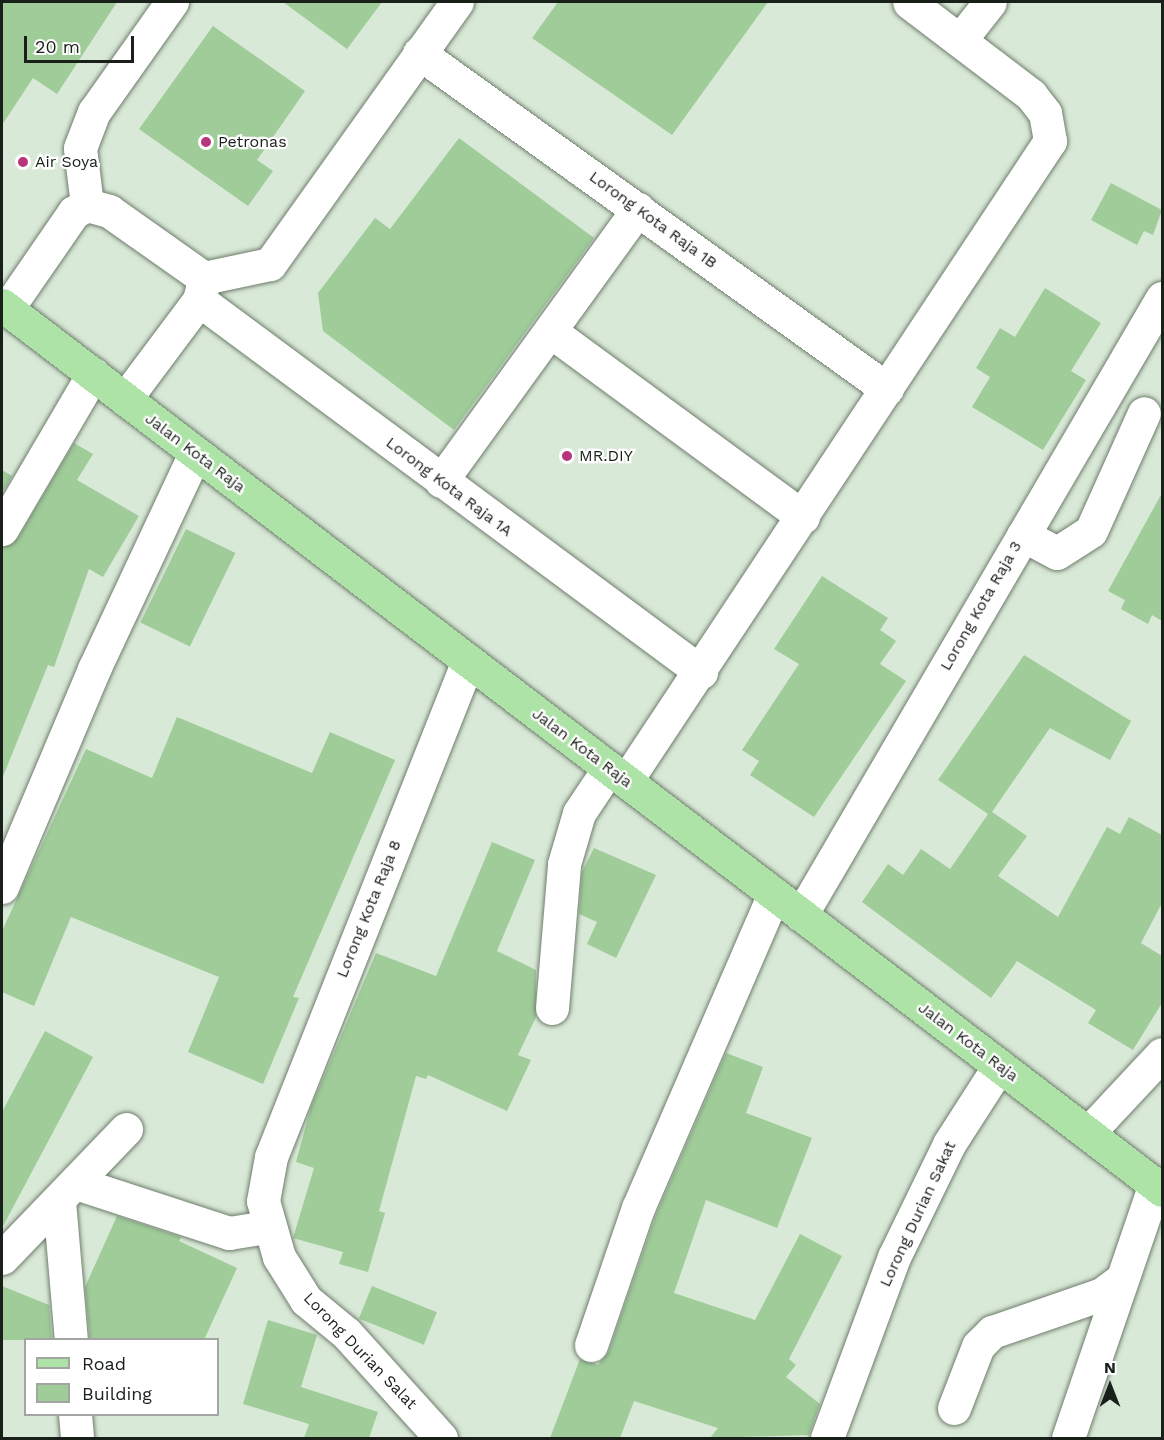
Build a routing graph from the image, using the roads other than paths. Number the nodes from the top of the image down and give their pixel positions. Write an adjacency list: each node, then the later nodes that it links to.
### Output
1 (172, 2): 7 (street)
2 (457, 2): 6 (street)
3 (909, 2): 5 (street)
4 (990, 2): 5 (street)
5 (960, 40): 14 (street)
6 (419, 52): 8 (street, Lorong Kota Raja 1B); 9 (street)
7 (87, 205): 9 (street, Lorong Kota Raja 1A); 11 (street)
8 (638, 209): 12 (street); 14 (street, Lorong Kota Raja 1B)
9 (202, 289): 15 (street); 18 (street, Lorong Kota Raja 1A)
10 (1162, 298): 21 (street, Lorong Kota Raja 3)
11 (4, 307): 13 (main road, Jalan Kota Raja)
12 (550, 331): 18 (street); 19 (street)
13 (93, 374): 15 (main road, Jalan Kota Raja); 20 (street)
14 (887, 389): 19 (street)
15 (125, 399): 17 (main road, Jalan Kota Raja)
16 (1144, 413): 21 (street)
17 (195, 453): 22 (main road, Jalan Kota Raja); 25 (street)
18 (441, 482): 23 (street, Lorong Kota Raja 1A)
19 (803, 517): 23 (street)
20 (2, 529)
21 (1023, 535): 27 (street, Lorong Kota Raja 3)
22 (468, 661): 24 (main road, Jalan Kota Raja); 33 (street, Lorong Kota Raja 8)
23 (701, 672): 24 (street)
24 (617, 775): 26 (main road, Jalan Kota Raja); 28 (street)
25 (2, 887)
26 (774, 894): 27 (main road, Jalan Kota Raja); 40 (street)
27 (801, 915): 30 (main road, Jalan Kota Raja)
28 (552, 1008)
29 (1162, 1054): 32 (street)
30 (999, 1065): 32 (main road, Jalan Kota Raja); 45 (street, Lorong Durian Sakat)
31 (126, 1129): 35 (street)
32 (1088, 1133): 34 (main road, Jalan Kota Raja)
33 (271, 1157): 36 (street, Lorong Durian Salat)
34 (1159, 1187): 38 (street)
35 (67, 1192): 36 (street); 37 (street); 39 (street)
36 (267, 1227): 44 (street, Lorong Durian Salat)
37 (2, 1258)
38 (1119, 1281): 41 (street); 46 (street)
39 (72, 1338)
40 (591, 1346)
41 (954, 1408)
42 (75, 1416): 43 (street)
43 (77, 1438)
44 (441, 1438)
45 (827, 1438)
46 (1068, 1438)

